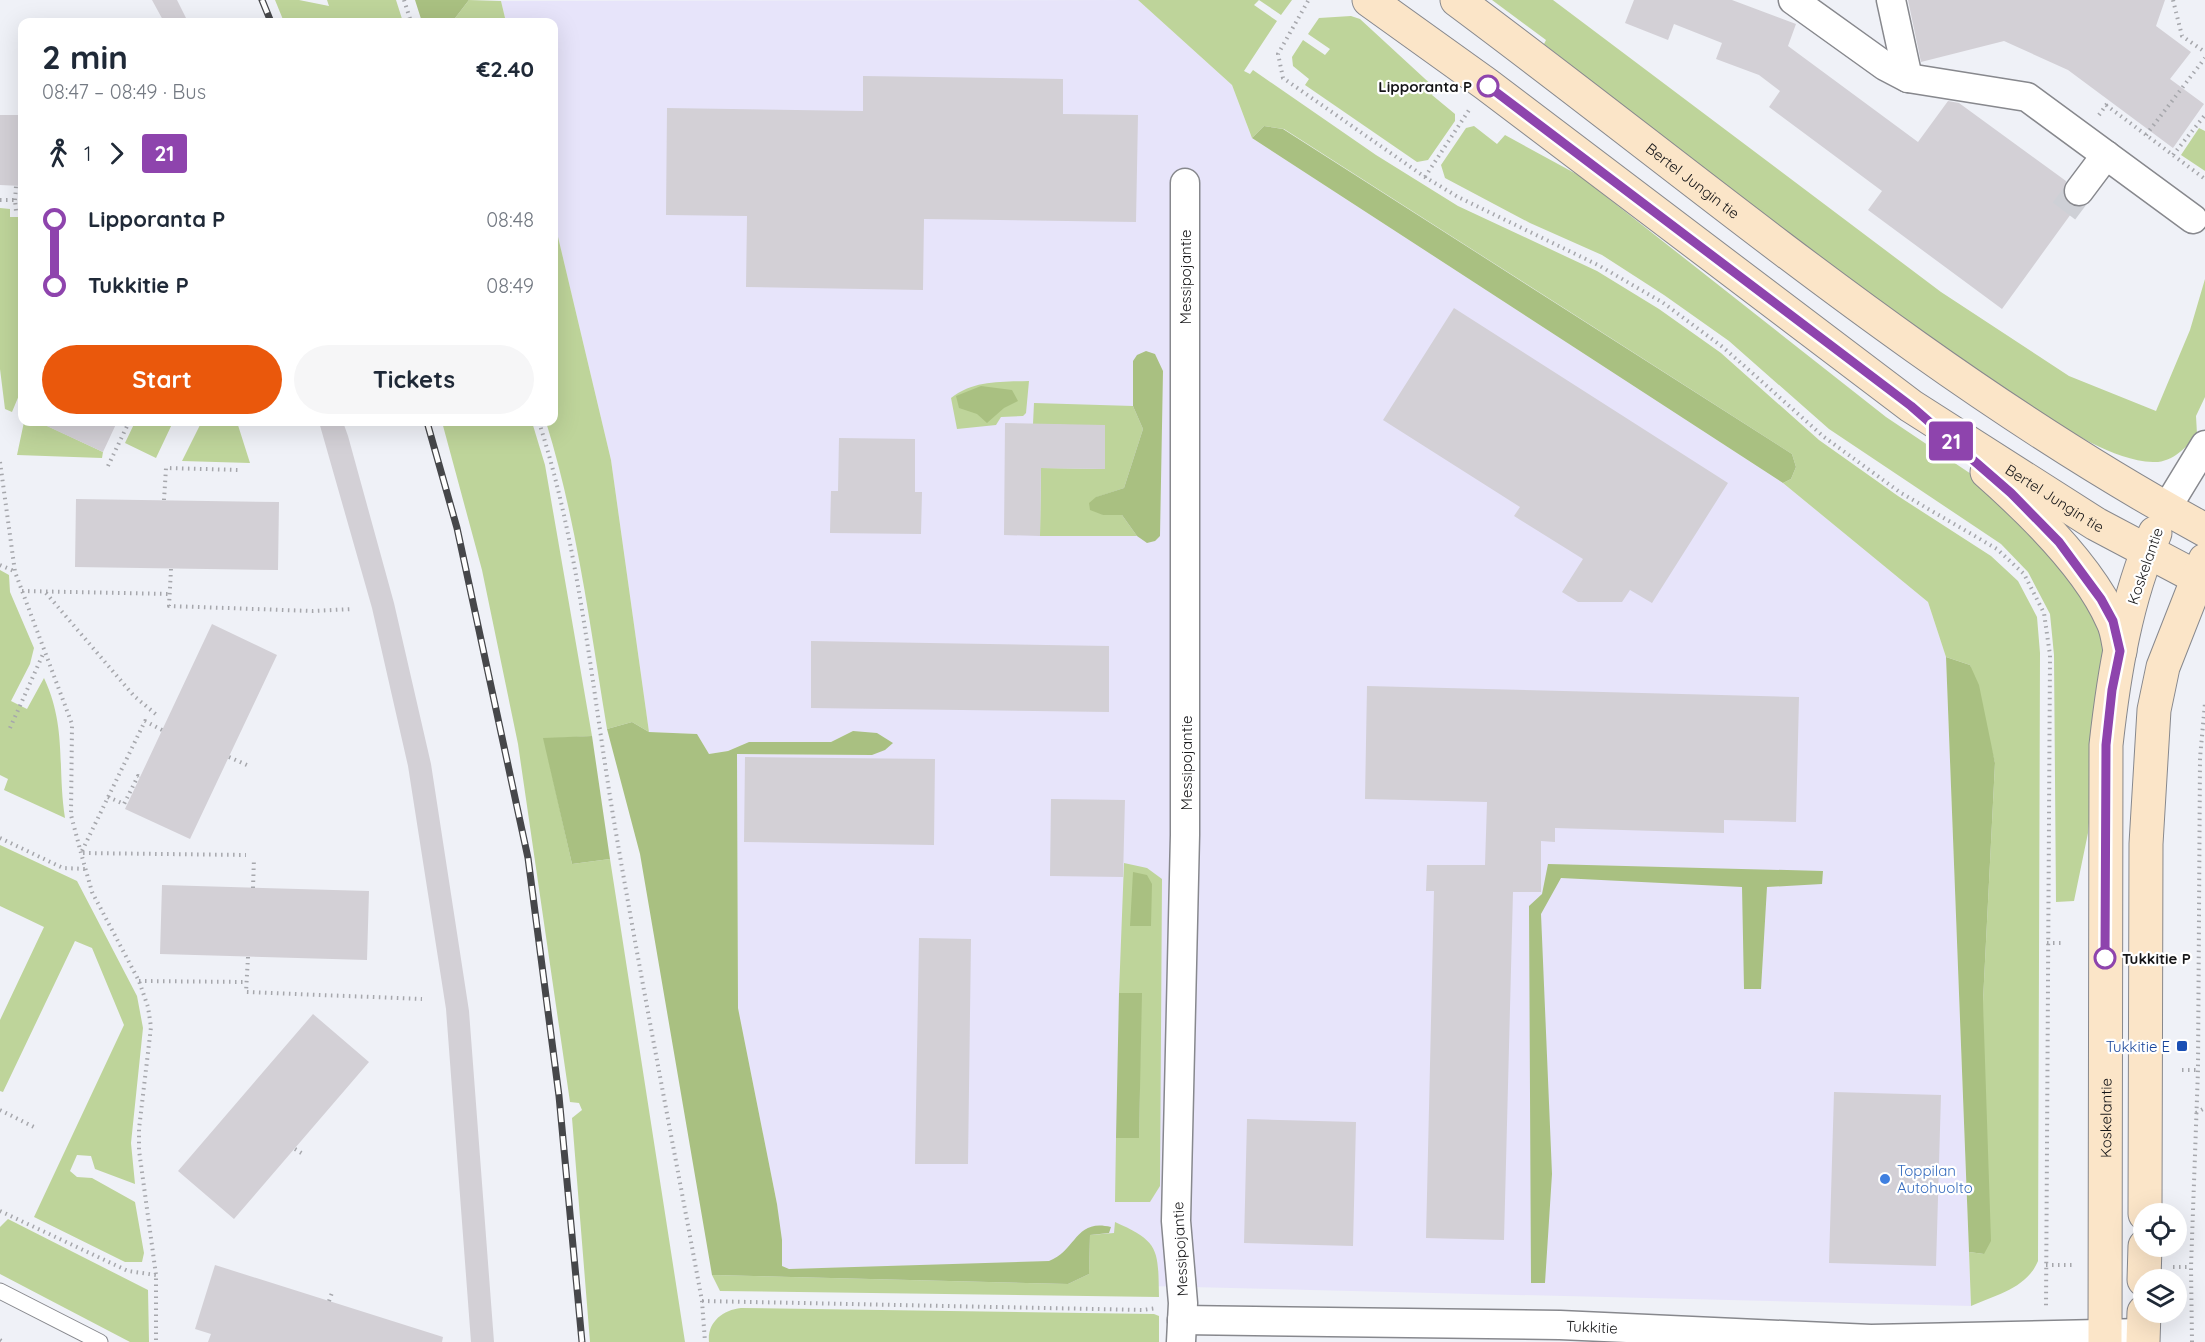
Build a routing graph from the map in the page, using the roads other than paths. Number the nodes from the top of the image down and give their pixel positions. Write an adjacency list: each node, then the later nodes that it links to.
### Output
1 (1370, 0): 10 (main road, Bertel Jungin tie)
2 (1457, 0): 12 (main road, Bertel Jungin tie)
3 (1793, 0): 5 (street)
4 (1891, 0): 5 (street)
5 (1908, 78): 6 (street)
6 (2106, 155): 8 (street); 9 (street)
7 (1185, 183): 20 (street, Messipojantie)
8 (2079, 191)
9 (2199, 222)
10 (1911, 406): 14 (main road, Bertel Jungin tie); 16 (main road)
11 (2205, 445): 12 (street)
12 (2166, 509): 13 (main road, Bertel Jungin tie); 14 (main road, Koskelantie)
13 (2205, 530)
14 (2147, 551): 15 (main road, Bertel Jungin tie); 16 (main road, Koskelantie)
15 (2201, 569): 17 (main road)
16 (2120, 651): 22 (main road, Koskelantie)
17 (2145, 1203)
18 (0, 1291): 23 (lane)
19 (2143, 1329): 22 (street, Tukkitie)
20 (1181, 1331): 21 (street, Tukkitie)
21 (1726, 1337): 22 (street, Tukkitie)
22 (2105, 1338)
23 (100, 1342)

